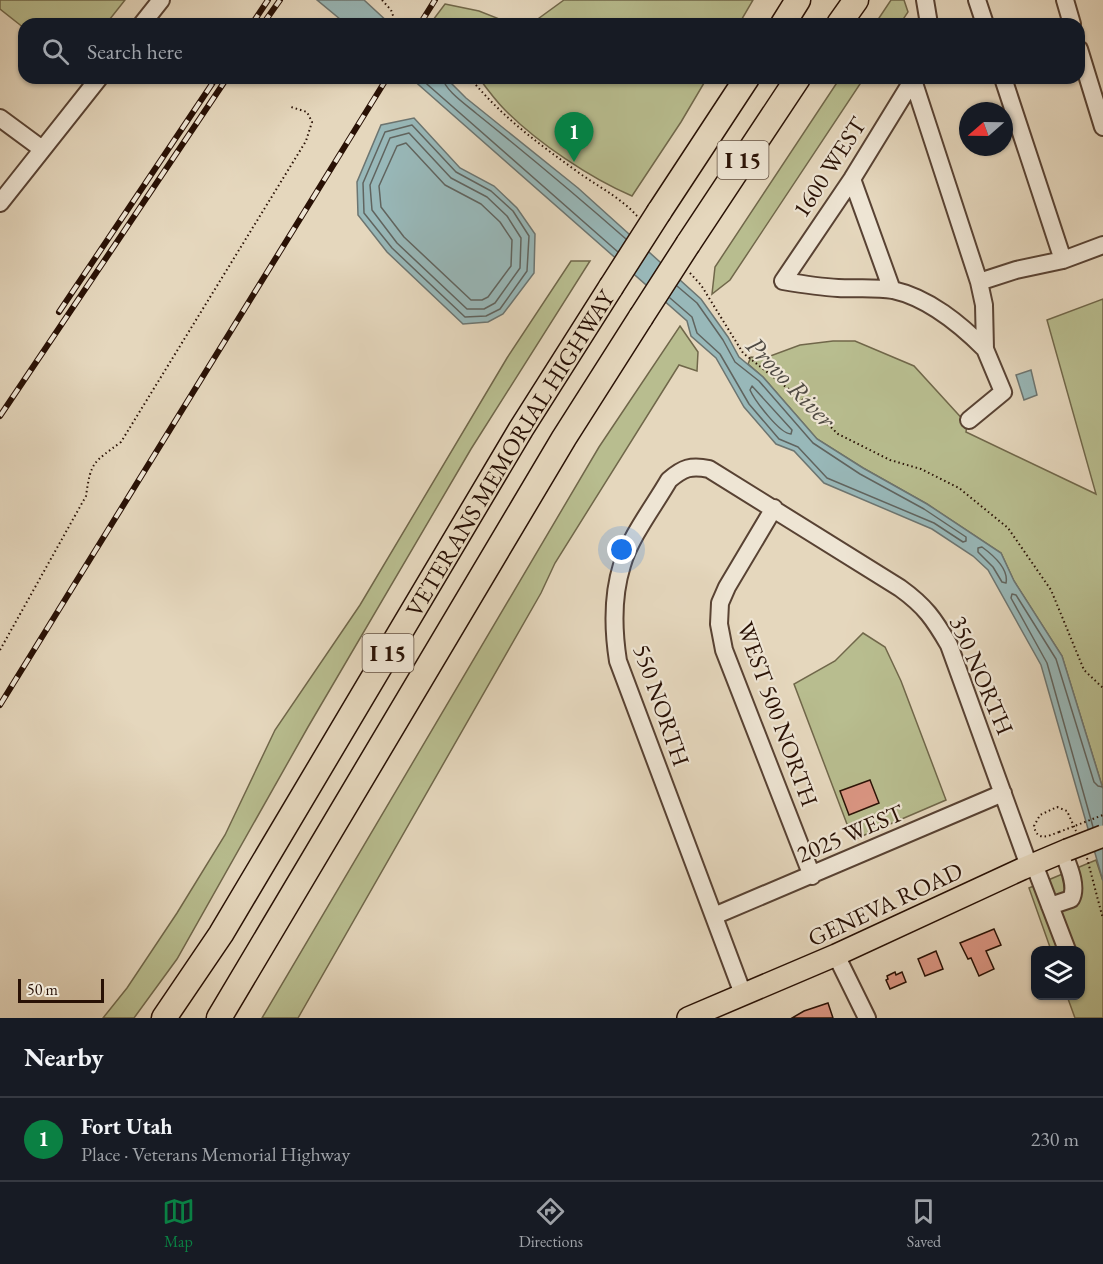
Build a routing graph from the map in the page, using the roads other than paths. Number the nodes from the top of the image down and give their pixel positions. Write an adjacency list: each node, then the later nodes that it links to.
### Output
1 (161, 0): 7 (street)
2 (798, 0): 8 (highway)
3 (856, 0): 9 (highway)
4 (925, 0): 10 (street)
5 (977, 0): 11 (street)
6 (1065, 0): 12 (street)
7 (147, 18)
8 (787, 18)
9 (842, 18)
10 (928, 18)
11 (983, 18)
12 (1070, 18)
13 (1085, 68): 15 (street)
14 (1103, 69): 15 (street)
15 (1087, 74): 23 (street)
16 (94, 84): 24 (street)
17 (743, 84): 44 (highway, VETERANS MEMORIAL HIGHWAY / I 15, bridge)
18 (794, 84): 45 (highway, VETERANS MEMORIAL HIGHWAY / I 15, bridge)
19 (911, 84): 25 (street, 1600 WEST)
20 (916, 84): 29 (street)
21 (1005, 84): 28 (street)
22 (0, 118): 24 (street)
23 (1103, 127)
24 (42, 150): 26 (street)
25 (852, 179): 30 (street); 30 (street, 1600 WEST)
26 (0, 203)
27 (1103, 244): 28 (street)
28 (1062, 261): 29 (street)
29 (979, 282): 31 (street)
30 (892, 290): 31 (street)
31 (985, 349): 32 (street)
32 (969, 420)
33 (774, 508): 34 (street, 350 NORTH); 38 (street, WEST 500 NORTH); 40 (street, 550 NORTH)
34 (1003, 793): 37 (street, 350 NORTH); 38 (street, 2025 WEST)
35 (1103, 836): 36 (main road, GENEVA ROAD, bridge)
36 (1063, 845): 37 (main road, GENEVA ROAD); 39 (street)
37 (1031, 865): 39 (street, 350 NORTH); 42 (main road, GENEVA ROAD)
38 (812, 876): 40 (street, 2025 WEST)
39 (1050, 906): 41 (street, 350 NORTH)
40 (714, 916): 43 (street, 550 NORTH)
41 (1065, 946)
42 (836, 955): 43 (main road, GENEVA ROAD); 47 (street)
43 (743, 994): 46 (main road, GENEVA ROAD)
44 (164, 1018)
45 (219, 1018)
46 (688, 1018)
47 (867, 1018)

